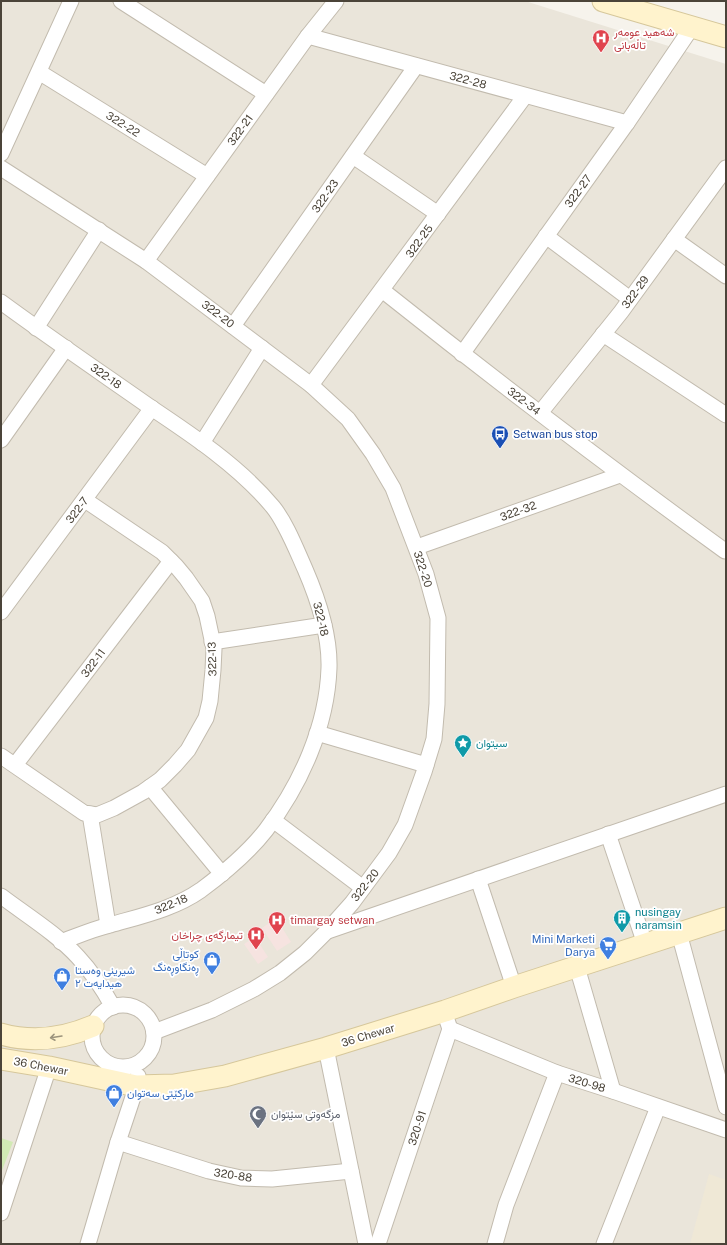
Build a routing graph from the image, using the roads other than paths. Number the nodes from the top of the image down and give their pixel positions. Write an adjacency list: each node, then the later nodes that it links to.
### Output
1 (71, 1): 9 (street)
2 (121, 1): 10 (street)
3 (336, 1): 6 (street, 322-21)
4 (603, 1): 5 (street)
5 (692, 27): 7 (street); 12 (street, 322-27)
6 (308, 36): 8 (street, 322-28); 10 (street, 322-21)
7 (726, 37)
8 (416, 66): 11 (street, 322-28); 14 (street, 322-23)
9 (39, 72): 13 (street); 17 (street, 322-22)
10 (266, 94): 17 (street, 322-21)
11 (526, 96): 12 (street, 322-28); 18 (street, 322-25)
12 (627, 123): 20 (street, 322-27)
13 (1, 154)
14 (353, 156): 18 (street); 27 (street, 322-23)
15 (1, 168): 19 (street, 322-20)
16 (726, 168): 21 (street, 322-29)
17 (207, 176): 22 (street, 322-21)
18 (438, 214): 24 (street, 322-25)
19 (99, 230): 22 (street, 322-20); 28 (street)
20 (546, 236): 25 (street); 32 (street, 322-27)
21 (674, 239): 23 (street); 25 (street, 322-29)
22 (146, 260): 27 (street, 322-20)
23 (726, 276)
24 (382, 290): 32 (street, 322-34); 33 (street, 322-25)
25 (630, 299): 29 (street, 322-29)
26 (1, 302): 28 (street, 322-18)
27 (233, 326): 31 (street, 322-20)
28 (36, 328): 30 (street, 322-18)
29 (603, 334): 35 (street, 322-29); 36 (street)
30 (66, 348): 34 (street, 322-18); 37 (street)
31 (262, 348): 33 (street, 322-20); 38 (street)
32 (462, 354): 35 (street, 322-34)
33 (311, 385): 41 (street, 322-20)
34 (152, 408): 38 (street, 322-18); 40 (street, 322-7)
35 (540, 413): 39 (street, 322-34)
36 (726, 415)
37 (1, 439)
38 (202, 443): 45 (street, 322-18)
39 (620, 475): 41 (street, 322-32); 42 (street, 322-34)
40 (86, 498): 43 (street, 322-13); 44 (street, 322-7)
41 (417, 548): 50 (street, 322-20)
42 (726, 554)
43 (171, 561): 46 (street, 322-13); 49 (street, 322-11)
44 (1, 612)
45 (324, 625): 46 (street); 47 (street, 322-18)
46 (212, 642): 51 (street, 322-13)
47 (317, 734): 50 (street); 54 (street, 322-18)
48 (1, 756): 49 (street)
49 (15, 765): 53 (street)
50 (426, 765): 58 (street, 322-20)
51 (150, 787): 53 (street, 322-13); 56 (street)
52 (726, 794): 55 (street)
53 (90, 814): 61 (street)
54 (273, 820): 56 (street, 322-18); 58 (street)
55 (608, 834): 57 (street); 65 (street)
56 (222, 874): 61 (street, 322-18)
57 (478, 878): 62 (street); 67 (street)
58 (363, 888): 62 (street, 322-20)
59 (1, 896): 64 (street)
60 (726, 918): 63 (street, 36 Chewar)
61 (108, 925): 64 (street, 322-18)
62 (327, 932): 71 (street, 322-20)
63 (679, 932): 65 (street, 36 Chewar); 83 (street)
64 (61, 942): 68 (street)
65 (646, 944): 66 (street, 36 Chewar)
66 (577, 967): 67 (street, 36 Chewar); 81 (street)
67 (514, 987): 69 (street, 36 Chewar)
68 (113, 1006): 70 (street); 71 (street)
69 (448, 1020): 73 (street, 36 Chewar); 78 (street, 320-98); 90 (street, 320-91)
70 (93, 1026): 72 (street, one-way to 72); 77 (street)
71 (154, 1032): 75 (street)
72 (1, 1034)
73 (326, 1048): 80 (street, 36 Chewar); 86 (street)
74 (1, 1059): 76 (street, 36 Chewar)
75 (139, 1064): 77 (street); 80 (street)
76 (49, 1067): 79 (street, 36 Chewar); 87 (street)
77 (118, 1068): 79 (street)
78 (557, 1074): 81 (street, 320-98); 91 (street)
79 (92, 1076): 80 (street, 36 Chewar)
80 (136, 1086): 85 (street)
81 (613, 1091): 82 (street, 320-98)
82 (658, 1107): 84 (street, 320-98); 92 (street)
83 (726, 1107)
84 (726, 1130)
85 (118, 1142): 86 (street, 320-88); 88 (street)
86 (351, 1171): 89 (street)
87 (1, 1213)
88 (88, 1244)
89 (366, 1244)
90 (378, 1244)
91 (495, 1244)
92 (604, 1244)

